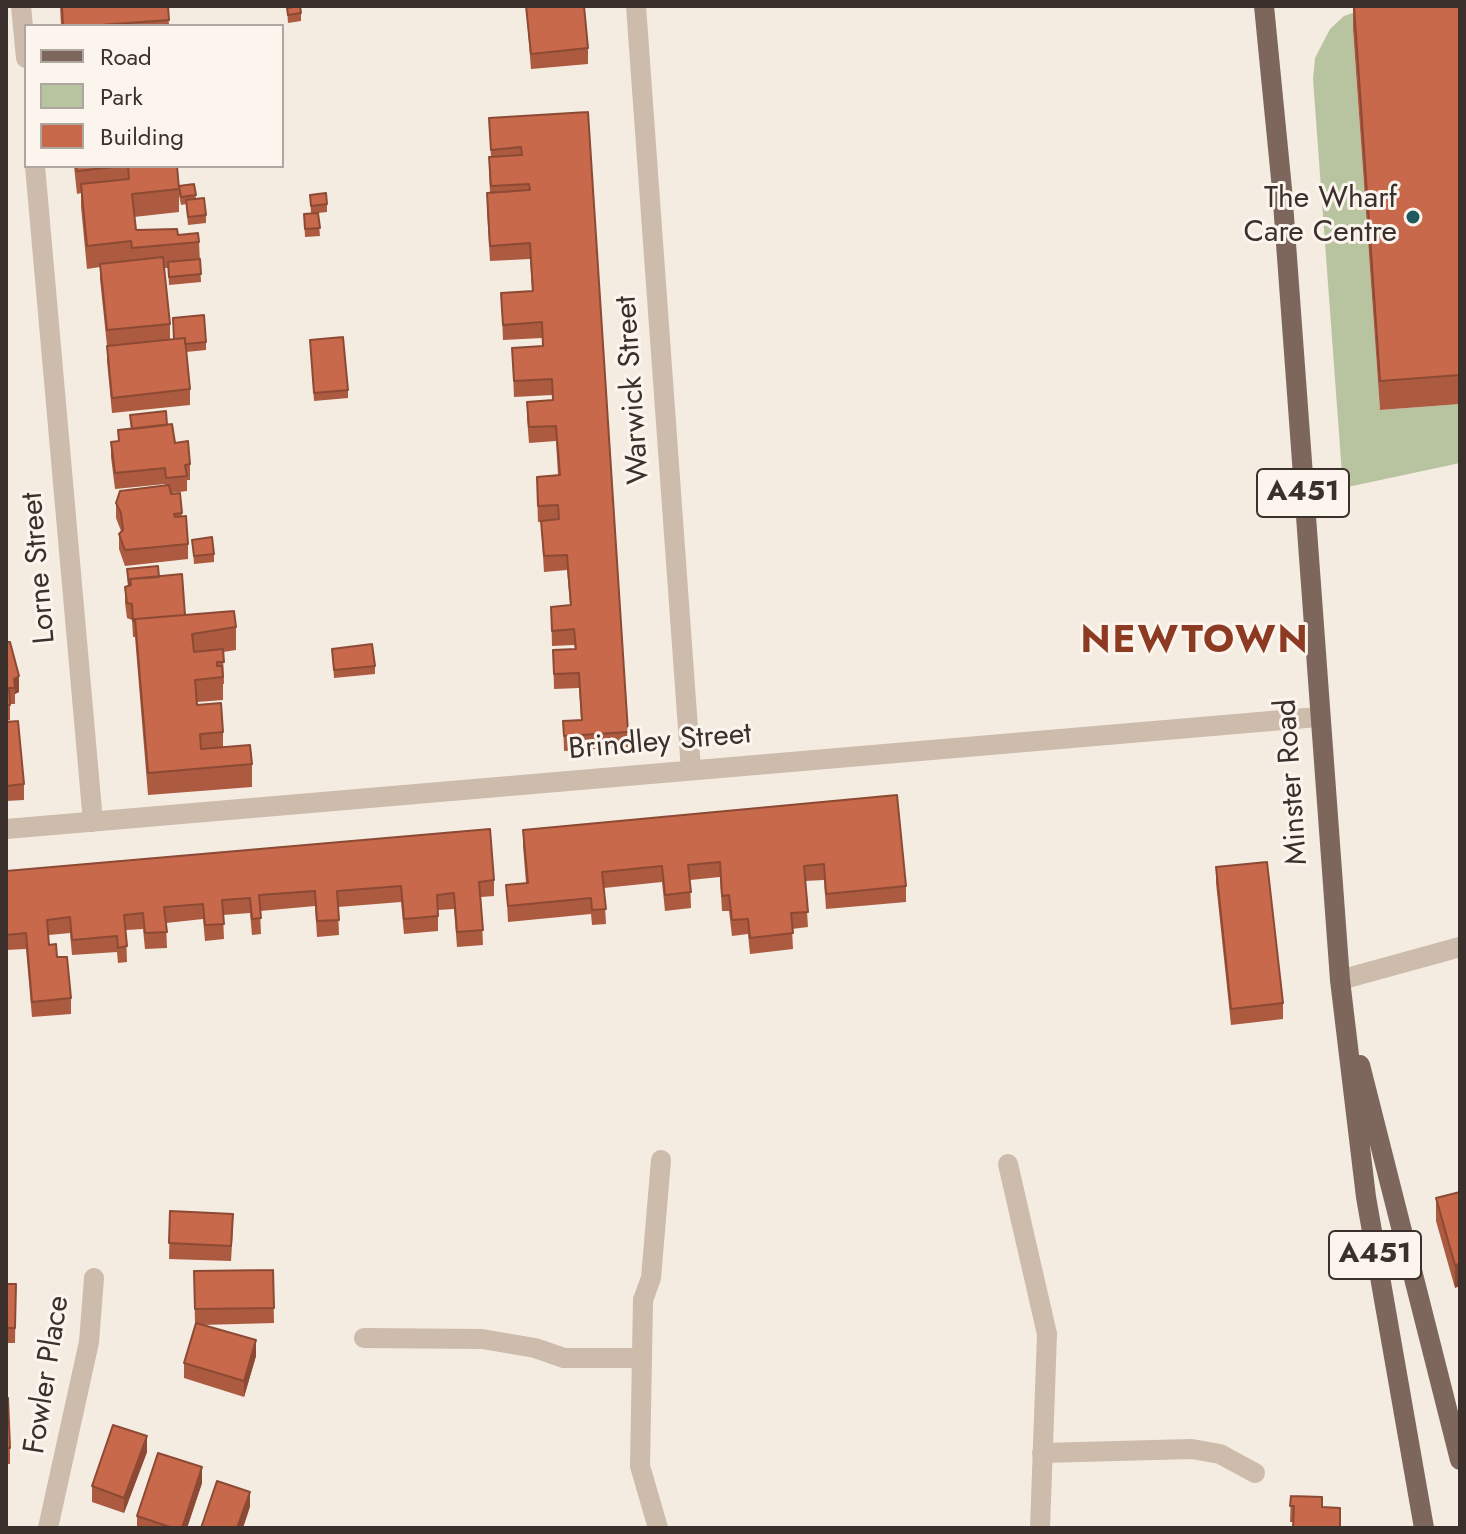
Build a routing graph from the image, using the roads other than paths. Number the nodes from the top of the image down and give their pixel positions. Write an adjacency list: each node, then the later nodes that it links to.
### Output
1 (21, 6): 4 (street)
2 (636, 6): 7 (street, Warwick Street)
3 (1270, 7): 6 (main road, Minster Road / A451)
4 (24, 37)
5 (35, 168): 8 (street, Lorne Street)
6 (1318, 717): 7 (street, Brindley Street); 11 (main road, Minster Road / A451)
7 (691, 770): 8 (street, Brindley Street)
8 (93, 822): 9 (street, Brindley Street)
9 (6, 829)
10 (1460, 947): 11 (street)
11 (1340, 980): 18 (main road, Minster Road / A451); 23 (main road, Minster Road / A451)
12 (661, 1160): 16 (street)
13 (1008, 1164): 17 (street)
14 (94, 1278): 20 (street, Fowler Place)
15 (364, 1338): 16 (street)
16 (641, 1358): 21 (street)
17 (1042, 1453): 19 (street); 22 (street)
18 (1460, 1460)
19 (1255, 1473)
20 (48, 1528)
21 (658, 1528)
22 (1040, 1528)
23 (1424, 1528)

